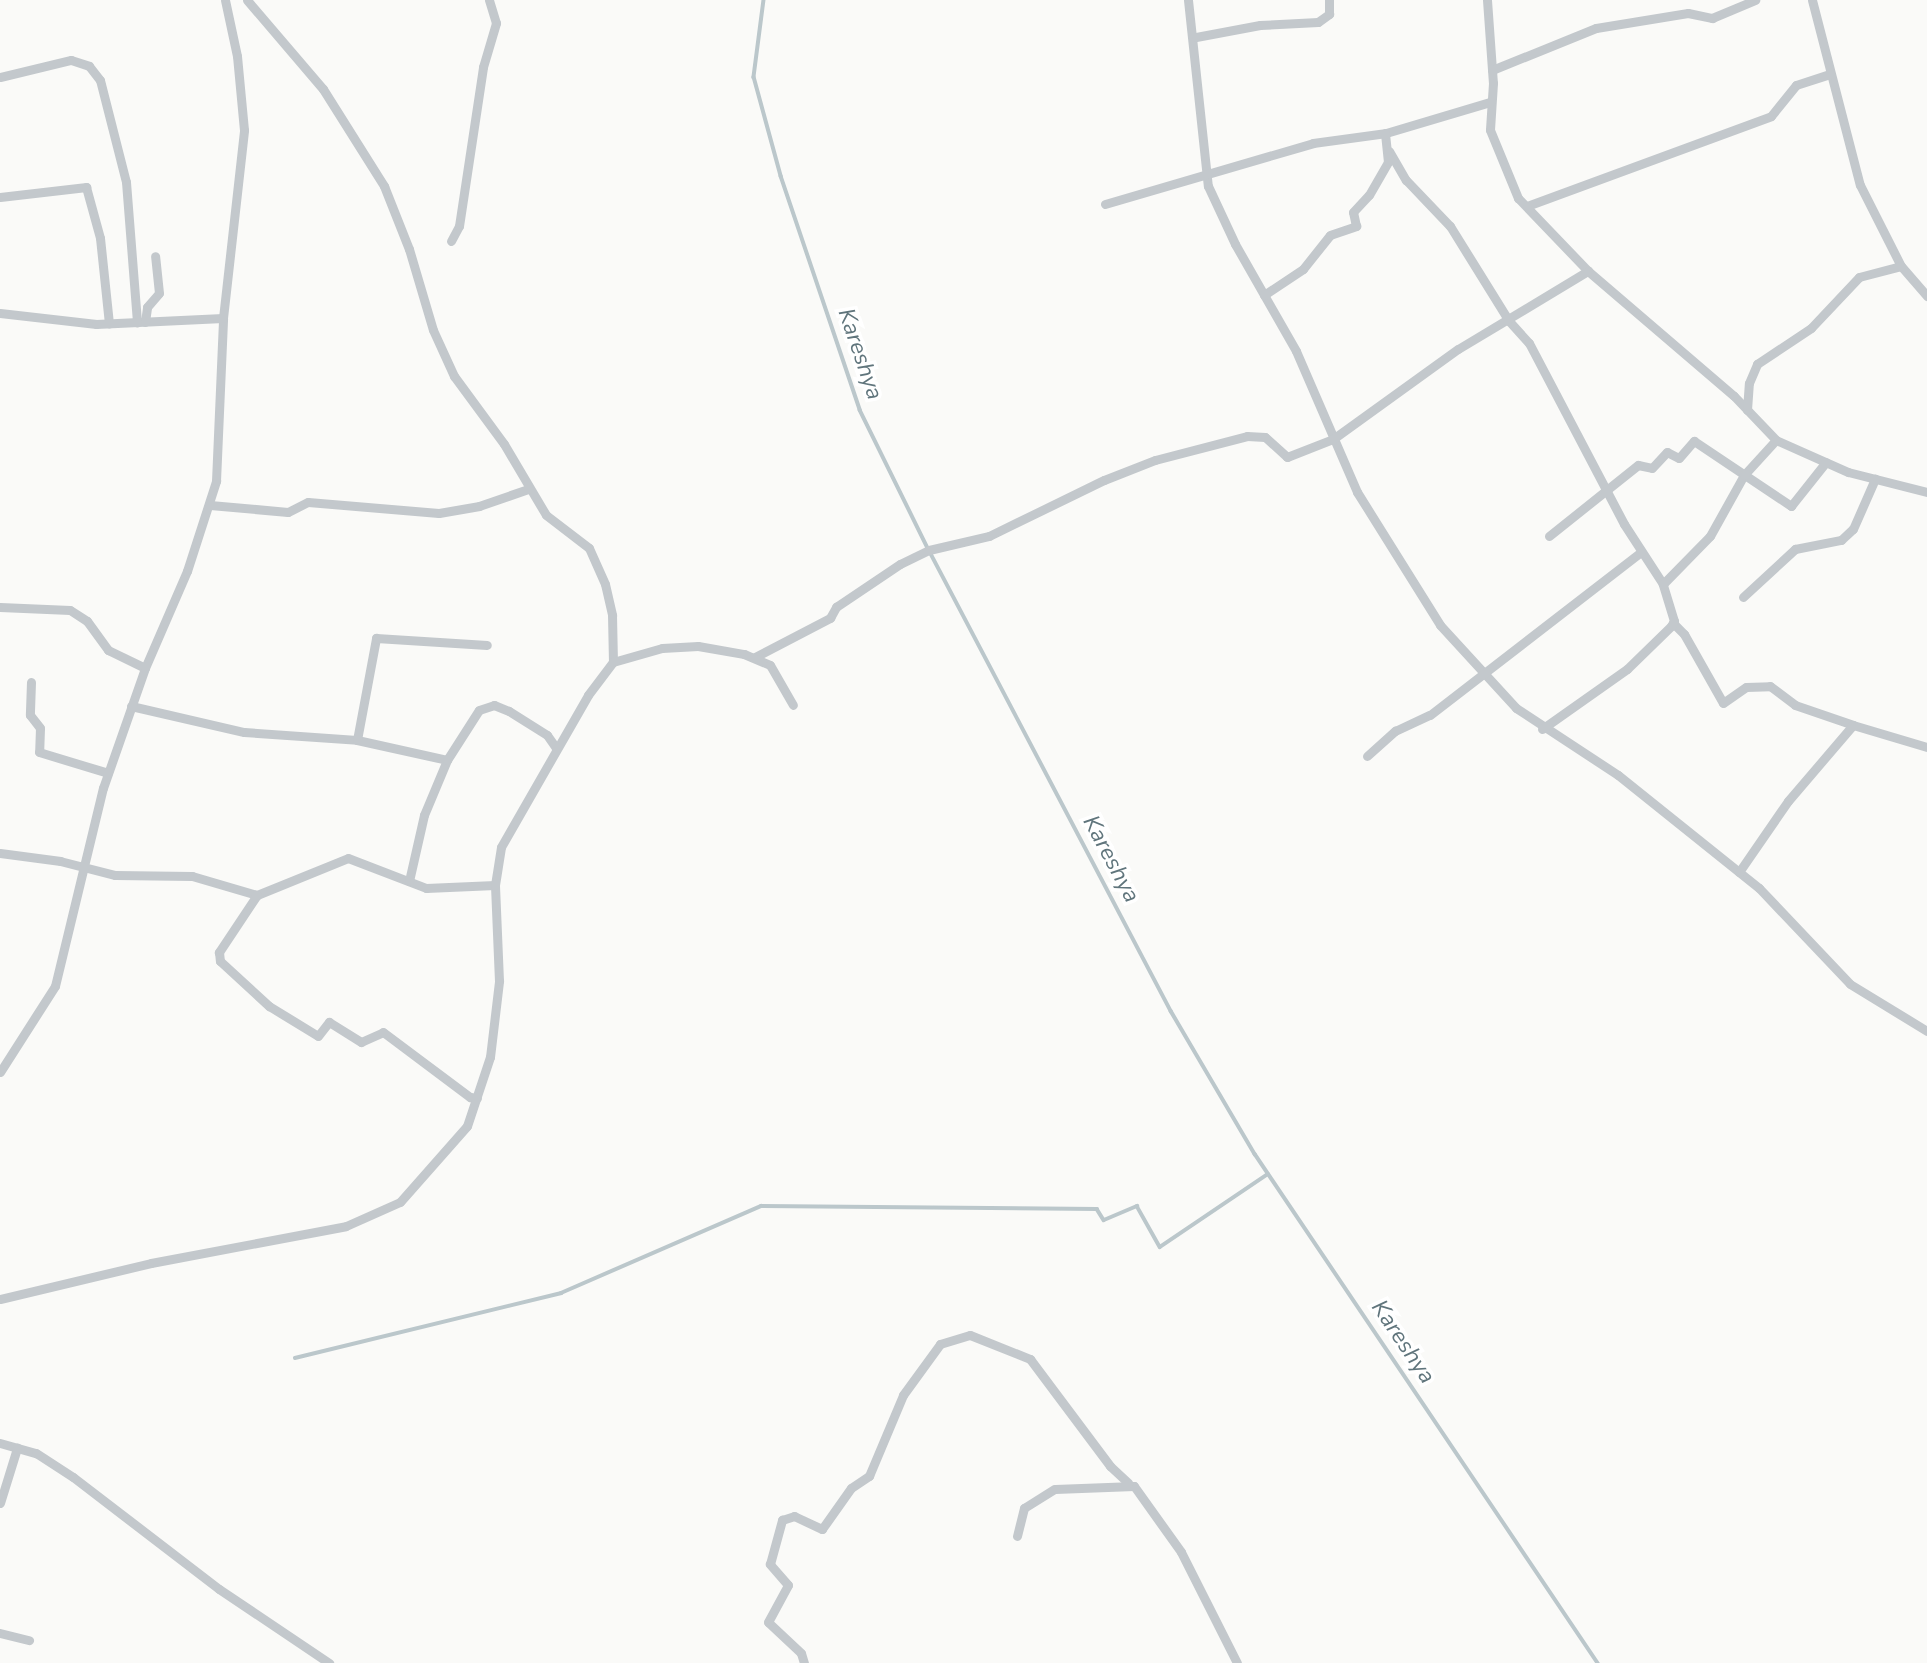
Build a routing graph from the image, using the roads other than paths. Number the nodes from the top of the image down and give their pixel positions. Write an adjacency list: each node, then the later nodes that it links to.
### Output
1 (225, 0): 27 (street)
2 (247, 0): 37 (street)
3 (489, 0): 20 (street)
4 (1188, 0): 9 (street)
5 (1328, 0): 9 (street)
6 (1487, 0): 10 (street)
7 (1755, 0): 10 (street)
8 (1812, 0): 11 (street)
9 (1196, 37): 16 (street)
10 (1492, 70): 13 (street)
11 (1830, 74): 19 (street); 22 (street)
12 (0, 77): 29 (street)
13 (1490, 102): 14 (street); 19 (street)
14 (1385, 133): 15 (street); 16 (street)
15 (1389, 151): 24 (street); 28 (street)
16 (1205, 175): 18 (street); 24 (street)
17 (0, 197): 30 (street)
18 (1105, 204)
19 (1527, 206): 23 (street)
20 (451, 241)
21 (155, 256): 29 (street)
22 (1900, 265): 25 (street); 31 (street)
23 (1588, 271): 28 (street); 31 (street)
24 (1264, 295): 32 (street)
25 (1927, 296)
26 (0, 313): 30 (street)
27 (223, 318): 29 (street); 40 (street)
28 (1508, 321): 32 (street); 38 (street)
29 (141, 322): 30 (street)
30 (109, 324)
31 (1747, 410): 33 (street)
32 (1333, 439): 48 (street); 51 (street)
33 (1776, 440): 34 (street); 35 (street)
34 (1826, 462): 35 (street); 36 (street)
35 (1744, 475): 38 (street); 43 (street)
36 (1875, 479): 39 (street); 44 (street)
37 (528, 489): 40 (street); 49 (street)
38 (1606, 491): 41 (street); 42 (street)
39 (1927, 492)
40 (209, 505): 50 (street)
41 (1549, 536)
42 (1641, 552): 43 (street); 51 (street)
43 (1662, 584): 46 (street)
44 (1743, 597)
45 (0, 607): 50 (street)
46 (1673, 623): 55 (street); 56 (street)
47 (487, 645): 57 (street)
48 (755, 657): 49 (street); 53 (street)
49 (613, 662): 59 (street)
50 (145, 668): 54 (street)
51 (1483, 674): 56 (street); 60 (street)
52 (31, 682): 62 (street)
53 (793, 705)
54 (131, 706): 57 (street); 62 (street)
55 (1853, 725): 58 (street); 65 (street)
56 (1542, 729): 65 (street)
57 (357, 740): 61 (street)
58 (1927, 747)
59 (556, 748): 61 (street); 67 (street)
60 (1367, 756)
61 (447, 760): 66 (street)
62 (107, 773): 64 (street)
63 (0, 853): 64 (street)
64 (82, 866): 68 (street); 70 (street)
65 (1739, 872): 69 (street)
66 (409, 881): 67 (street); 68 (street)
67 (495, 885): 71 (street)
68 (257, 895): 71 (street)
69 (1927, 1031)
70 (0, 1072)
71 (477, 1098): 72 (street)
72 (0, 1299)
73 (0, 1443): 74 (street)
74 (17, 1448): 76 (street); 80 (street)
75 (1128, 1483): 77 (street); 81 (street); 82 (street)
76 (0, 1503)
77 (1017, 1536)
78 (0, 1633): 79 (street)
79 (29, 1640)
80 (329, 1663)
81 (804, 1663)
82 (1237, 1663)

